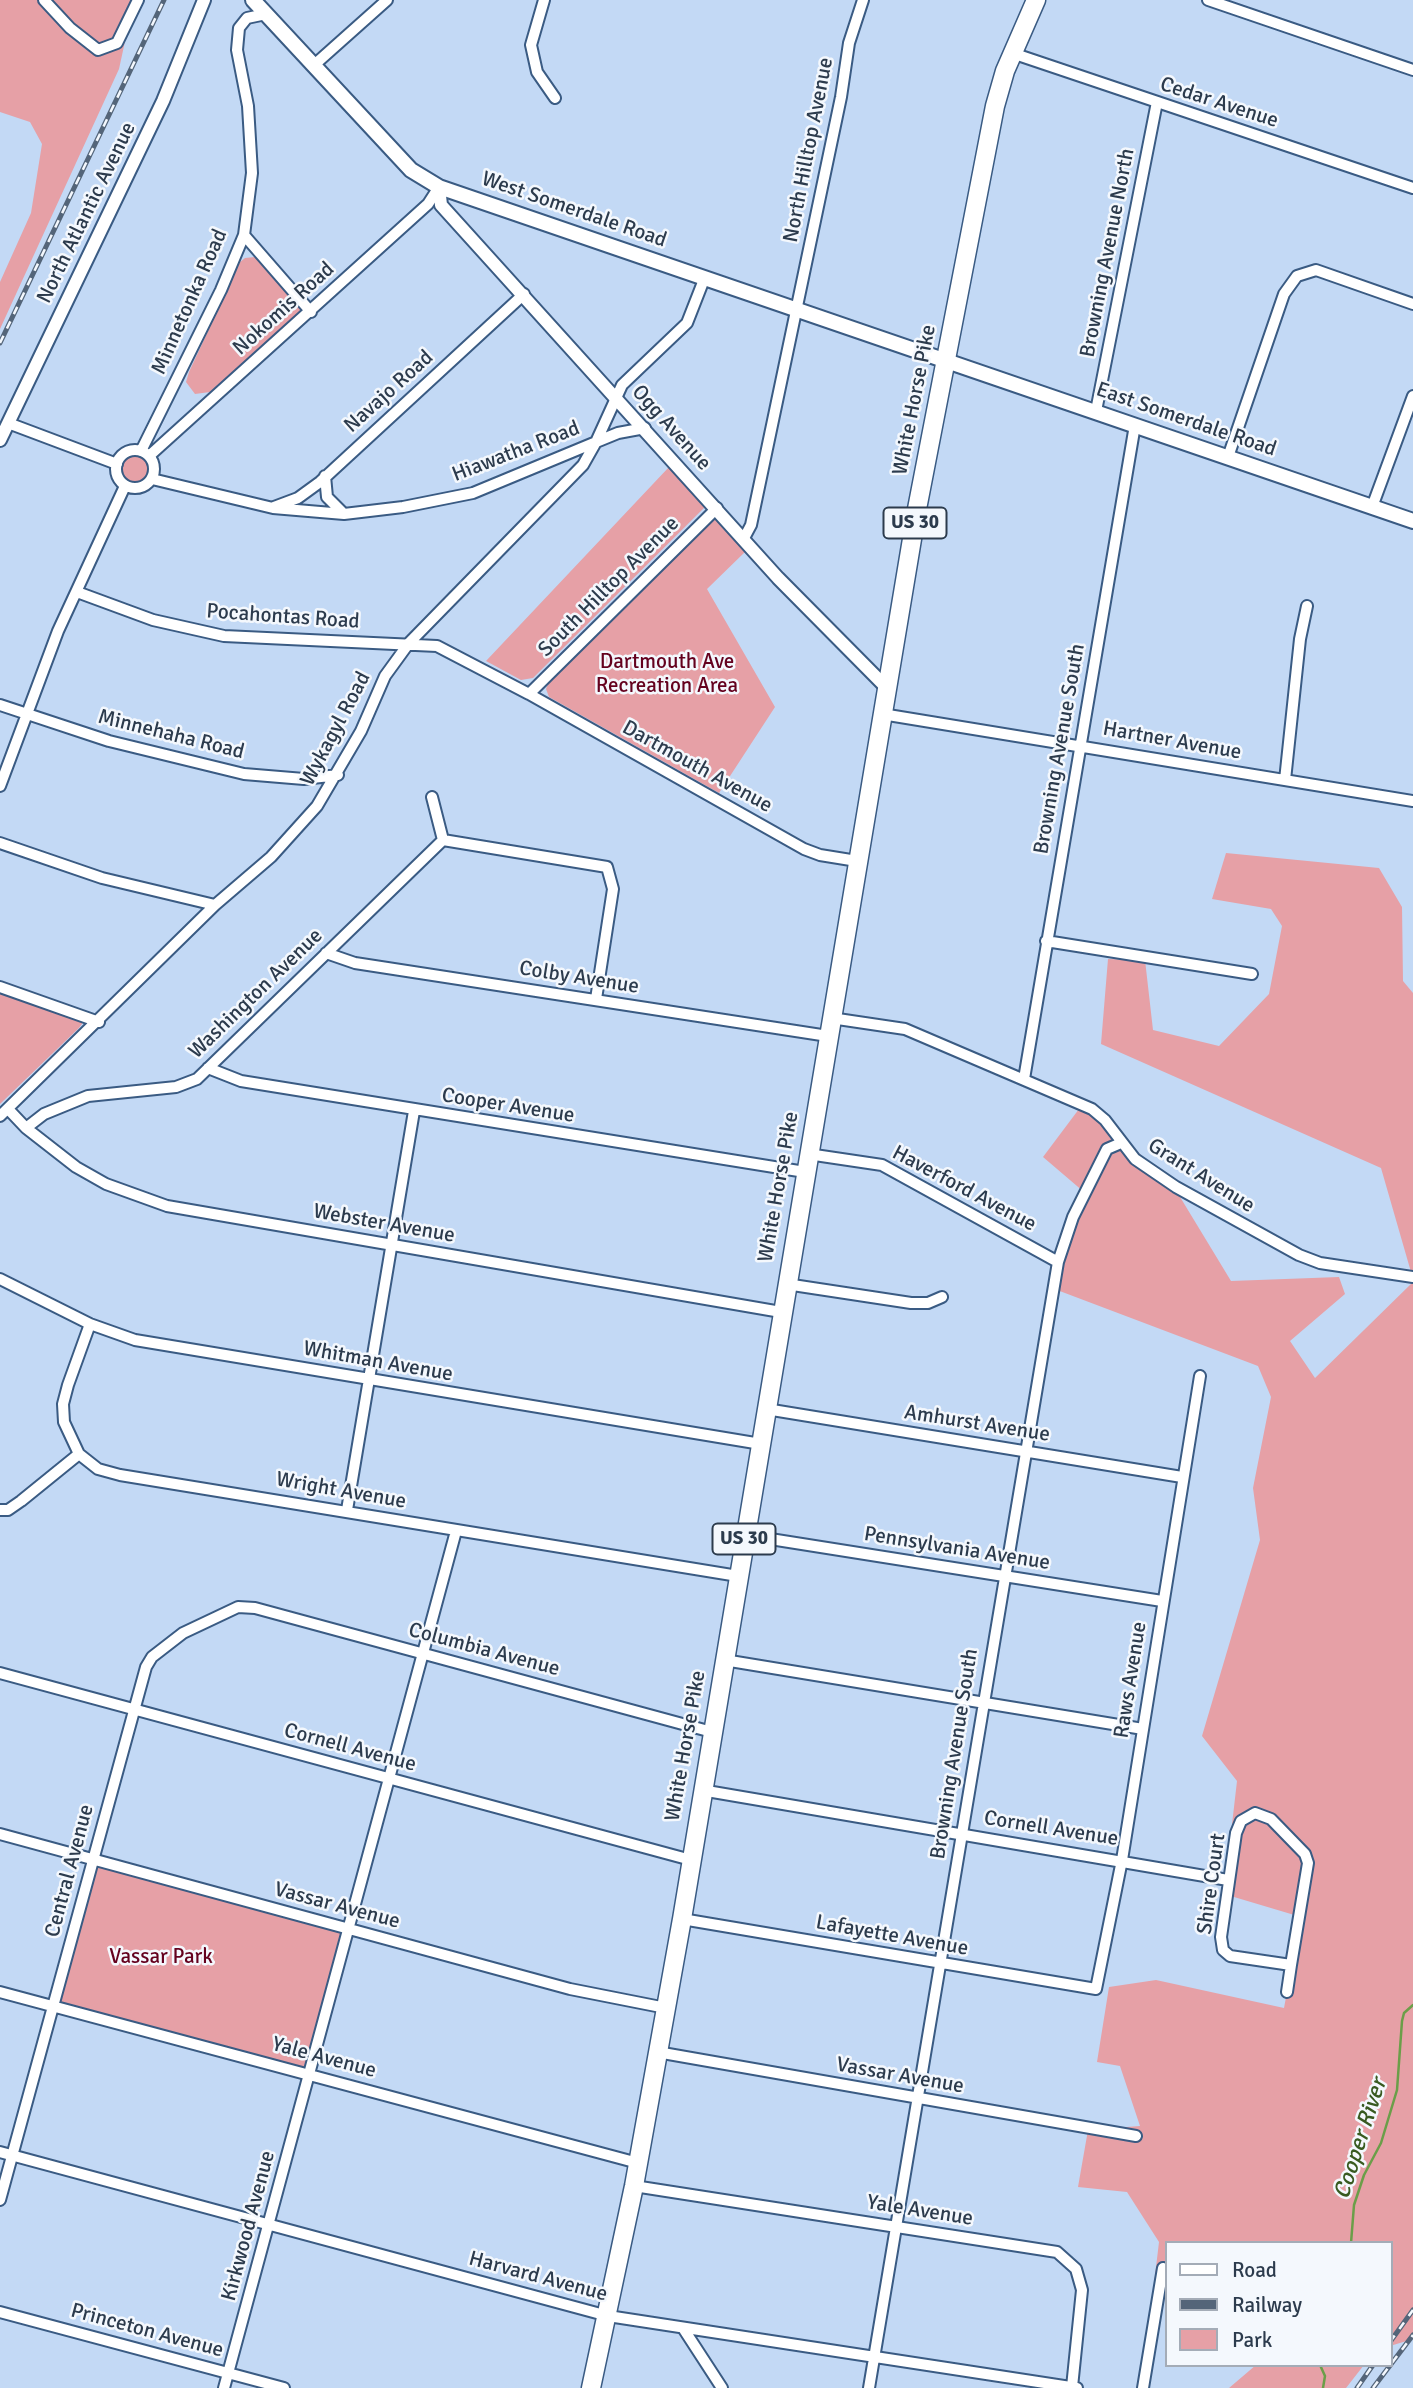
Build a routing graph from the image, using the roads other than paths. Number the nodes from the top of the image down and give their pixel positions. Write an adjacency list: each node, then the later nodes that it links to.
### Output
1 (44, 0): 2 (street)
2 (138, 0)
3 (204, 0): 28 (street, North Atlantic Avenue)
4 (253, 0): 10 (main road, West Somerdale Road)
5 (387, 0): 12 (street)
6 (544, 0): 14 (street)
7 (863, 0): 22 (street, North Hilltop Avenue)
8 (1036, 0): 11 (highway, White Horse Pike / US 30)
9 (1208, 0): 13 (street)
10 (266, 14): 12 (main road, West Somerdale Road); 18 (street, Minnetonka Road)
11 (1012, 53): 15 (street, Cedar Avenue); 24 (highway, White Horse Pike / US 30)
12 (313, 66): 16 (main road, West Somerdale Road)
13 (1413, 70)
14 (555, 98)
15 (1157, 102): 17 (street, Cedar Avenue); 27 (street, Browning Avenue North)
16 (439, 187): 19 (main road, West Somerdale Road); 20 (street, Ogg Avenue); 23 (street, Nokomis Road)
17 (1413, 188)
18 (244, 235): 23 (street); 33 (street, Minnetonka Road)
19 (705, 277): 22 (main road, West Somerdale Road); 25 (street, Hiawatha Road)
20 (524, 295): 25 (street, Ogg Avenue); 36 (street, Navajo Road)
21 (1413, 304): 34 (street)
22 (797, 308): 24 (main road, West Somerdale Road); 44 (street)
23 (311, 312): 33 (street, Nokomis Road)
24 (946, 359): 27 (main road, East Somerdale Road); 48 (highway, White Horse Pike / US 30)
25 (615, 396): 30 (street, Ogg Avenue); 32 (street, Hiawatha Road)
26 (1413, 396): 39 (street)
27 (1097, 411): 29 (main road, East Somerdale Road)
28 (8, 423): 31 (street, North Atlantic Avenue); 35 (street)
29 (1135, 425): 34 (main road, East Somerdale Road); 53 (street, Browning Avenue South)
30 (645, 428): 32 (street); 41 (street, Ogg Avenue)
31 (0, 440)
32 (596, 442): 42 (street, Hiawatha Road); 47 (street, Wykagyl Road)
33 (145, 453): 35 (street); 37 (street)
34 (1228, 457): 39 (main road, East Somerdale Road)
35 (117, 464): 38 (street)
36 (325, 476): 40 (street, Navajo Road); 42 (street)
37 (152, 479): 38 (street, Hiawatha Road); 40 (street, Hiawatha Road)
38 (125, 486): 45 (street)
39 (1372, 507): 43 (main road, East Somerdale Road)
40 (273, 508): 42 (street, Hiawatha Road)
41 (717, 508): 44 (street, Ogg Avenue); 49 (street, South Hilltop Avenue)
42 (344, 514)
43 (1413, 521)
44 (743, 540): 48 (street, Ogg Avenue)
45 (76, 592): 47 (street, Pocahontas Road); 51 (street)
46 (1307, 606): 55 (street)
47 (409, 643): 49 (street, Dartmouth Avenue); 54 (street, Wykagyl Road)
48 (887, 688): 52 (highway, White Horse Pike / US 30)
49 (529, 694): 61 (street, Dartmouth Avenue)
50 (0, 705): 51 (street, Minnehaha Road)
51 (27, 715): 54 (street, Minnehaha Road); 56 (street)
52 (882, 715): 53 (street, Hartner Avenue); 61 (highway, White Horse Pike / US 30)
53 (1081, 744): 55 (street, Hartner Avenue); 63 (street, Browning Avenue South)
54 (338, 775): 62 (street, Wykagyl Road)
55 (1285, 780): 58 (street, Hartner Avenue)
56 (0, 786)
57 (432, 797): 59 (street)
58 (1413, 801)
59 (443, 840): 64 (street, Washington Avenue); 67 (street)
60 (0, 843): 62 (street)
61 (857, 861): 69 (highway, White Horse Pike / US 30)
62 (215, 905): 68 (street, Wykagyl Road)
63 (1046, 941): 65 (street); 71 (street, Browning Avenue South)
64 (326, 953): 67 (street, Colby Avenue); 70 (street, Washington Avenue)
65 (1252, 974)
66 (0, 987): 68 (street)
67 (596, 999): 69 (street, Colby Avenue)
68 (99, 1022): 73 (street, Wykagyl Road)
69 (829, 1027): 71 (street, Grant Avenue); 76 (highway, White Horse Pike / US 30)
70 (208, 1068): 72 (street, Cooper Avenue); 74 (street, Washington Avenue)
71 (1024, 1079): 75 (street, Grant Avenue)
72 (414, 1111): 77 (street, Cooper Avenue); 78 (street)
73 (4, 1113): 74 (street, Webster Avenue)
74 (26, 1128): 78 (street, Webster Avenue)
75 (1121, 1143): 79 (street, Browning Avenue South); 80 (street, Grant Avenue)
76 (808, 1154): 77 (highway, White Horse Pike / US 30); 79 (street, Haverford Avenue)
77 (805, 1172): 82 (highway, White Horse Pike / US 30)
78 (392, 1245): 84 (street, Webster Avenue); 87 (street)
79 (1058, 1262): 90 (street, Browning Avenue South)
80 (1412, 1277)
81 (0, 1279): 85 (street, Whitman Avenue)
82 (786, 1284): 83 (street); 84 (highway, White Horse Pike / US 30)
83 (942, 1297)
84 (781, 1312): 88 (highway, White Horse Pike / US 30)
85 (90, 1324): 87 (street, Whitman Avenue); 91 (street)
86 (1200, 1376): 92 (street, Raws Avenue)
87 (368, 1381): 89 (street, Whitman Avenue); 94 (street)
88 (766, 1409): 89 (highway, White Horse Pike / US 30); 90 (street, Amhurst Avenue)
89 (761, 1444): 96 (highway, White Horse Pike / US 30)
90 (1024, 1451): 92 (street, Amhurst Avenue); 98 (street, Browning Avenue South)
91 (79, 1454): 93 (street); 94 (street, Wright Avenue)
92 (1182, 1477): 99 (street, Raws Avenue)
93 (0, 1510)
94 (347, 1510): 95 (street, Wright Avenue)
95 (456, 1531): 97 (street, Wright Avenue); 101 (street, Kirkwood Avenue)
96 (745, 1535): 97 (highway, White Horse Pike / US 30); 98 (street, Pennsylvania Avenue)
97 (738, 1576): 102 (highway, White Horse Pike / US 30)
98 (1003, 1577): 99 (street, Pennsylvania Avenue); 104 (street, Browning Avenue South)
99 (1162, 1601): 106 (street, Raws Avenue)
100 (246, 1608): 101 (street, Columbia Avenue); 105 (street, Central Avenue)
101 (422, 1653): 107 (street, Columbia Avenue); 108 (street, Kirkwood Avenue)
102 (724, 1660): 104 (street); 107 (highway, White Horse Pike / US 30)
103 (0, 1673): 105 (street, Cornell Avenue)
104 (982, 1703): 106 (street); 110 (street, Browning Avenue South)
105 (134, 1709): 108 (street, Cornell Avenue); 112 (street, Central Avenue)
106 (1143, 1729): 114 (street, Raws Avenue)
107 (712, 1732): 109 (highway, White Horse Pike / US 30)
108 (389, 1778): 113 (street, Cornell Avenue); 117 (street, Kirkwood Avenue)
109 (701, 1790): 110 (street, Cornell Avenue); 113 (highway, White Horse Pike / US 30)
110 (964, 1834): 114 (street, Cornell Avenue); 118 (street, Browning Avenue South)
111 (0, 1835): 112 (street, Vassar Avenue)
112 (92, 1860): 117 (street, Vassar Avenue); 123 (street, Central Avenue)
113 (691, 1860): 116 (highway, White Horse Pike / US 30)
114 (1122, 1860): 115 (street, Cornell Avenue); 120 (street, Raws Avenue)
115 (1228, 1880): 119 (street, Shire Court); 119 (street, Shire Court)
116 (682, 1919): 118 (street, Lafayette Avenue); 124 (highway, White Horse Pike / US 30)
117 (349, 1929): 124 (street, Vassar Avenue); 126 (street, Kirkwood Avenue)
118 (938, 1965): 120 (street, Lafayette Avenue); 127 (street, Browning Avenue South)
119 (1291, 1965): 122 (street, Shire Court)
120 (1096, 1989)
121 (0, 1992): 123 (street, Yale Avenue)
122 (1287, 1993)
123 (54, 2007): 126 (street, Yale Avenue); 130 (street, Central Avenue)
124 (666, 2008): 125 (highway, White Horse Pike / US 30)
125 (657, 2052): 127 (street, Vassar Avenue); 131 (highway, White Horse Pike / US 30)
126 (311, 2075): 131 (street, Yale Avenue); 134 (street, Kirkwood Avenue)
127 (916, 2099): 128 (street, Vassar Avenue); 135 (street, Browning Avenue South)
128 (1136, 2136)
129 (0, 2152): 130 (street, Harvard Avenue)
130 (13, 2156): 133 (street, Central Avenue); 134 (street, Harvard Avenue)
131 (638, 2163): 132 (highway, White Horse Pike / US 30)
132 (634, 2186): 135 (street, Yale Avenue); 138 (highway, White Horse Pike / US 30)
133 (0, 2200)
134 (270, 2225): 138 (street, Harvard Avenue); 141 (street, Kirkwood Avenue)
135 (897, 2227): 140 (street, Browning Avenue South); 147 (street, Yale Avenue)
136 (1163, 2268): 148 (street)
137 (0, 2312): 141 (street, Princeton Avenue)
138 (608, 2316): 139 (street, Harvard Avenue); 144 (highway, White Horse Pike / US 30)
139 (683, 2328): 140 (street, Harvard Avenue); 145 (street)
140 (874, 2357): 146 (street, Browning Avenue South); 147 (street, Harvard Avenue)
141 (229, 2373): 142 (street, Kirkwood Avenue); 143 (street, Princeton Avenue)
142 (225, 2388)
143 (285, 2388)
144 (591, 2388)
145 (722, 2388)
146 (869, 2388)
147 (1074, 2388)
148 (1143, 2388)

